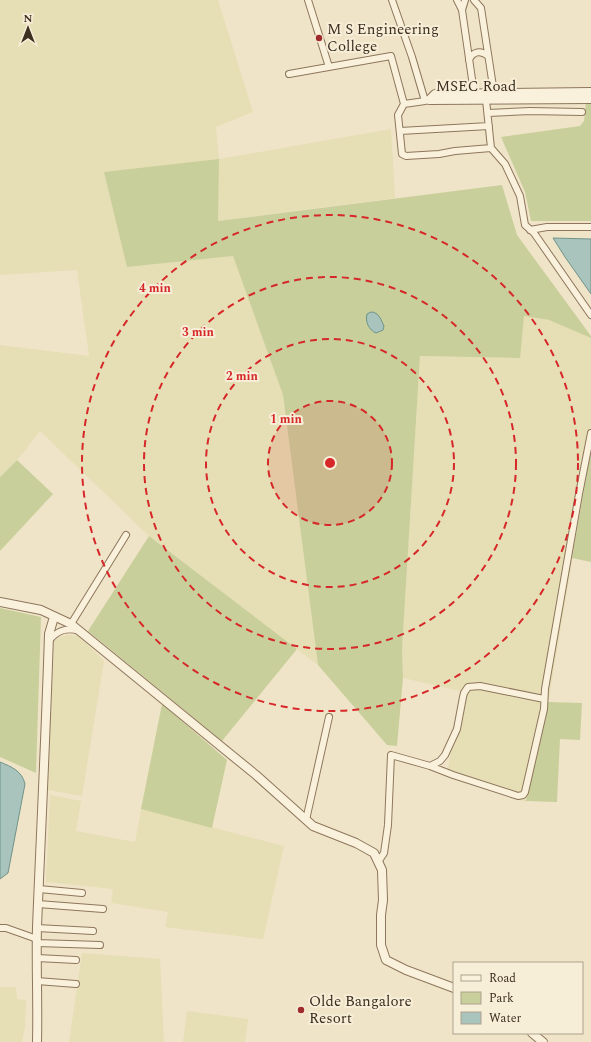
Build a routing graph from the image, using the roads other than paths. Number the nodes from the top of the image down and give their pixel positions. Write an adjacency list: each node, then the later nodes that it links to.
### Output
1 (308, 0): 9 (street)
2 (392, 0): 15 (street)
3 (457, 0): 6 (street)
4 (465, 0): 6 (street)
5 (474, 0): 7 (street)
6 (462, 10): 8 (street)
7 (488, 56): 8 (street); 13 (street)
8 (469, 60): 12 (street)
9 (329, 67): 10 (street); 17 (street)
10 (289, 74)
11 (591, 92): 13 (street, MSEC Road)
12 (474, 93): 13 (street, MSEC Road); 15 (street, MSEC Road)
13 (494, 93)
14 (591, 99): 16 (street, MSEC Road)
15 (427, 100): 16 (street, MSEC Road); 17 (street)
16 (486, 100): 19 (street)
17 (404, 104): 21 (street)
18 (582, 112): 19 (street)
19 (488, 113): 20 (street)
20 (489, 126): 21 (street); 22 (street)
21 (400, 131): 22 (street)
22 (491, 148): 24 (street)
23 (591, 227): 24 (street)
24 (530, 230): 25 (street)
25 (591, 315)
26 (591, 433): 33 (street)
27 (126, 535): 30 (street)
28 (0, 602): 29 (street)
29 (54, 617): 30 (street); 32 (street)
30 (71, 624): 31 (street)
31 (81, 632): 32 (street); 36 (street)
32 (48, 643): 38 (street)
33 (544, 699): 35 (street); 35 (street)
34 (329, 717): 36 (street)
35 (430, 766): 37 (street)
36 (306, 820): 37 (street)
37 (378, 862): 51 (street)
38 (39, 889): 39 (street); 40 (street)
39 (82, 893)
40 (38, 904): 41 (street); 43 (street)
41 (103, 909)
42 (0, 928): 45 (street)
43 (37, 928): 44 (street); 45 (street)
44 (93, 931)
45 (37, 941): 46 (street); 47 (street)
46 (100, 945)
47 (37, 958): 48 (street); 49 (street)
48 (76, 960)
49 (37, 981): 50 (street); 53 (street)
50 (76, 984)
51 (453, 988)
52 (533, 1034): 54 (street)
53 (37, 1042)
54 (543, 1042)

